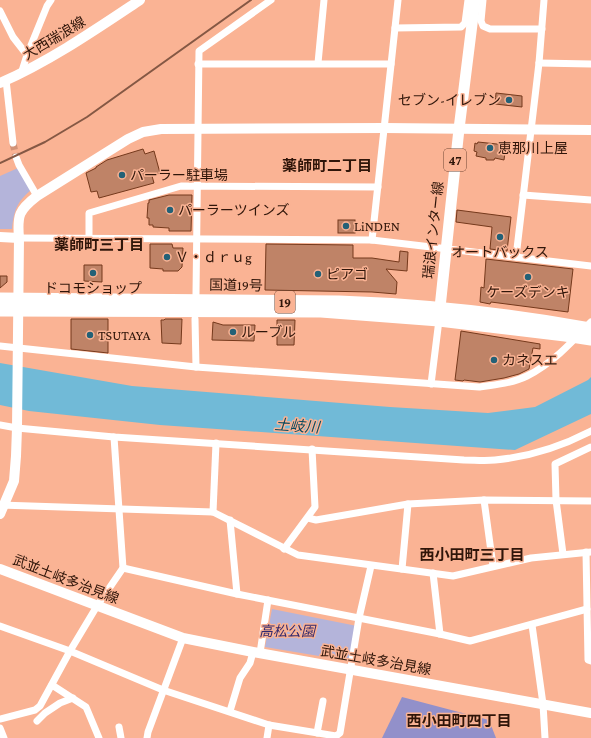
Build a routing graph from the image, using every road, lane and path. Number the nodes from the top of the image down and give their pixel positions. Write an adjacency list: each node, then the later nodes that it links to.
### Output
1 (51, 0): 13 (street)
2 (140, 0): 19 (street, 大西瑞浪線)
3 (271, 0): 16 (street)
4 (324, 0): 14 (street)
5 (398, 0): 11 (street)
6 (468, 0): 11 (street)
7 (475, 0): 24 (main road, 瑞浪インター線 / 47)
8 (483, 0): 12 (street)
9 (544, 0): 12 (street)
10 (0, 11): 13 (street)
11 (395, 28): 17 (street)
12 (542, 29): 15 (street)
13 (27, 55): 19 (street)
14 (318, 63): 16 (street); 17 (street)
15 (539, 63): 18 (street); 23 (street)
16 (198, 64): 21 (street)
17 (391, 64): 22 (street)
18 (591, 64)
19 (22, 74): 20 (street, 大西瑞浪線)
20 (3, 82): 26 (street)
21 (198, 128): 22 (street); 28 (street); 30 (street)
22 (385, 128): 24 (street); 29 (street)
23 (531, 128): 24 (street); 25 (street); 31 (street)
24 (459, 129): 38 (main road, 瑞浪インター線 / 47)
25 (591, 130)
26 (13, 143)
27 (16, 157): 30 (street)
28 (198, 186): 29 (street); 35 (street); 36 (street)
29 (378, 187): 37 (street)
30 (37, 196): 34 (street)
31 (523, 196): 32 (street); 39 (street)
32 (591, 200)
33 (0, 237): 34 (street)
34 (19, 238): 35 (street); 43 (street)
35 (89, 238): 36 (street)
36 (196, 239): 37 (street); 41 (street)
37 (372, 240): 38 (street)
38 (446, 248): 39 (street); 45 (main road, 瑞浪インター線 / 47)
39 (516, 257): 40 (street)
40 (591, 266)
41 (196, 294)
42 (0, 299): 43 (highway, 国道19号 / 19)
43 (18, 305): 44 (highway, 国道19号 / 19); 45 (highway, 国道19号 / 19); 52 (street)
44 (0, 310)
45 (439, 314): 48 (highway, 国道19号 / 19); 54 (street)
46 (196, 319): 53 (street)
47 (591, 322): 54 (street)
48 (567, 330): 49 (highway, 国道19号 / 19); 50 (highway, 国道19号 / 19)
49 (591, 330)
50 (591, 339)
51 (0, 346): 52 (street)
52 (18, 349): 53 (street); 56 (street)
53 (196, 367): 54 (street)
54 (431, 384)
55 (0, 425): 56 (street)
56 (17, 425): 58 (street); 66 (street)
57 (591, 431): 61 (street)
58 (114, 437): 59 (street); 67 (street)
59 (216, 443): 61 (street); 68 (street)
60 (591, 447): 63 (street)
61 (312, 449): 69 (street)
62 (484, 500): 63 (street); 65 (street); 75 (street)
63 (556, 500): 64 (street); 73 (street)
64 (591, 501)
65 (408, 504): 69 (street); 78 (street)
66 (1, 508): 67 (street)
67 (119, 509): 68 (street); 76 (street)
68 (213, 512): 70 (street)
69 (308, 518): 71 (street)
70 (230, 520): 71 (street); 80 (street)
71 (284, 549): 74 (street)
72 (588, 552): 73 (street); 83 (street)
73 (563, 554): 75 (street)
74 (371, 566): 78 (street); 84 (street)
75 (494, 566): 79 (street)
76 (124, 568): 80 (street); 82 (street)
77 (0, 569): 82 (street, 武並土岐多治見線)
78 (402, 569): 79 (street)
79 (433, 573): 87 (street)
80 (237, 594): 81 (street)
81 (268, 600): 84 (street); 90 (street)
82 (98, 606): 88 (street, 武並土岐多治見線); 89 (street)
83 (587, 609): 85 (street); 91 (street)
84 (359, 618): 87 (street); 92 (street)
85 (532, 625): 87 (street); 97 (street)
86 (0, 626): 89 (street)
87 (440, 634)
88 (183, 638): 90 (street, 武並土岐多治見線); 94 (street)
89 (70, 651): 93 (street); 94 (street)
90 (256, 653): 92 (street, 武並土岐多治見線); 98 (street)
91 (591, 661)
92 (351, 670): 97 (street, 武並土岐多治見線); 105 (street)
93 (52, 685): 95 (street); 100 (street)
94 (163, 690): 98 (street); 109 (street)
95 (73, 698): 101 (street); 107 (street)
96 (323, 701): 105 (street)
97 (543, 704): 99 (street, 武並土岐多治見線); 111 (street)
98 (230, 711): 102 (street)
99 (591, 713)
100 (0, 719)
101 (38, 721)
102 (269, 725): 105 (street); 110 (street)
103 (119, 727): 108 (street)
104 (0, 728): 106 (street)
105 (317, 733)
106 (4, 738)
107 (98, 738)
108 (121, 738)
109 (147, 738)
110 (267, 738)
111 (545, 738)

